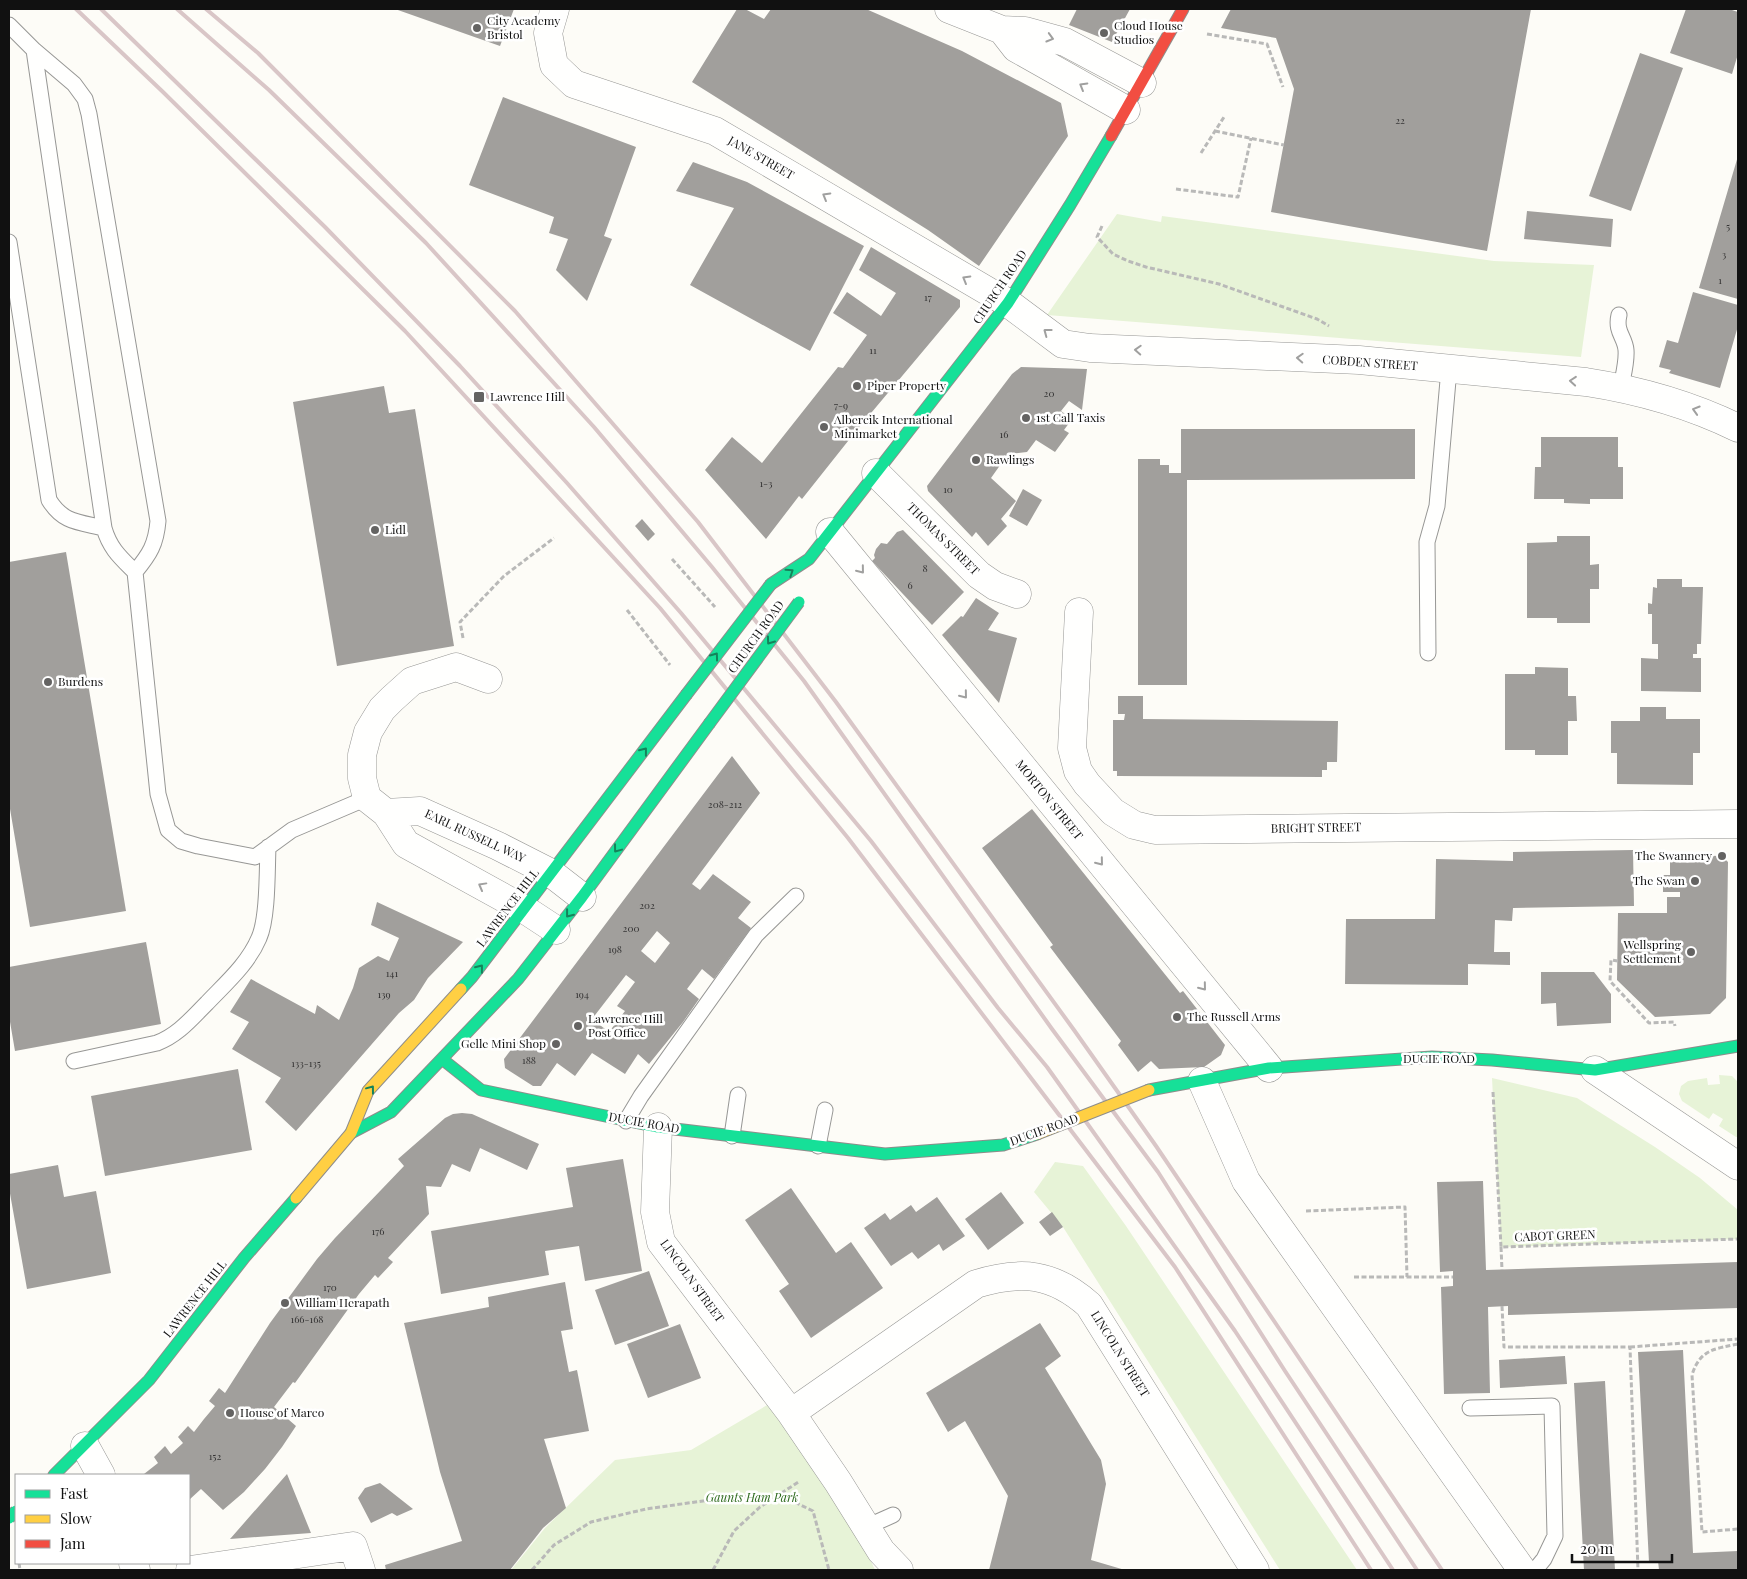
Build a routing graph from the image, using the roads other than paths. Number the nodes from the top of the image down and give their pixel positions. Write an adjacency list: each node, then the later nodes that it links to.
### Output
1 (555, 9): 10 (street, JANE STREET, one-way to 1)
2 (949, 9): 5 (street)
3 (1183, 9): 7 (main road, CHURCH ROAD)
4 (9, 26): 6 (lane)
5 (1002, 30): 7 (street, one-way to 7); 8 (street, one-way to 5)
6 (34, 50): 16 (lane); 19 (lane)
7 (1142, 83): 8 (main road, CHURCH ROAD)
8 (1126, 110): 10 (main road, CHURCH ROAD)
9 (9, 242): 16 (lane)
10 (1008, 303): 12 (street, COBDEN STREET, one-way to 10); 15 (main road, CHURCH ROAD)
11 (1619, 314): 13 (lane)
12 (1450, 369): 13 (street, COBDEN STREET, one-way to 12); 24 (lane)
13 (1621, 387): 14 (street, COBDEN STREET, one-way to 13)
14 (1738, 428)
15 (876, 473): 17 (main road, CHURCH ROAD); 21 (street, THOMAS STREET)
16 (104, 528): 19 (lane)
17 (830, 532): 18 (main road, CHURCH ROAD); 39 (street, MORTON STREET, one-way to 39)
18 (809, 559): 20 (main road, CHURCH ROAD); 26 (main road, CHURCH ROAD, one-way to 18, bridge)
19 (136, 572): 30 (lane)
20 (805, 576)
21 (1016, 594)
22 (800, 598): 27 (main road, CHURCH ROAD, one-way to 27, bridge)
23 (1079, 612): 29 (street, BRIGHT STREET)
24 (1428, 653)
25 (488, 679): 28 (street)
26 (686, 695): 31 (main road, LAWRENCE HILL, one-way to 26)
27 (709, 724): 33 (main road, LAWRENCE HILL, one-way to 33)
28 (376, 806): 30 (lane); 31 (street, EARL RUSSELL WAY); 34 (street, one-way to 28)
29 (1738, 824)
30 (268, 847): 38 (lane)
31 (552, 873): 33 (street, EARL RUSSELL WAY); 34 (main road, LAWRENCE HILL)
32 (796, 896): 44 (lane)
33 (582, 897): 35 (main road, LAWRENCE HILL, one-way to 35)
34 (524, 909): 35 (street); 46 (main road, LAWRENCE HILL, one-way to 34)
35 (556, 930): 37 (main road, LAWRENCE HILL)
36 (1738, 1046): 40 (main road, DUCIE ROAD)
37 (442, 1059): 44 (main road, DUCIE ROAD); 46 (main road, LAWRENCE HILL)
38 (74, 1061)
39 (1269, 1068): 40 (main road, DUCIE ROAD); 41 (main road, DUCIE ROAD)
40 (1595, 1070): 49 (street, DUCIE ROAD)
41 (1202, 1081): 48 (main road, DUCIE ROAD, bridge); 61 (street)
42 (738, 1095): 47 (lane)
43 (825, 1110): 48 (lane)
44 (626, 1120): 45 (main road, DUCIE ROAD)
45 (658, 1127): 47 (main road, DUCIE ROAD); 51 (street, LINCOLN STREET)
46 (351, 1133): 52 (main road, LAWRENCE HILL)
47 (732, 1136): 48 (main road, DUCIE ROAD)
48 (818, 1146)
49 (1738, 1166)
50 (1470, 1408): 62 (lane)
51 (791, 1413): 56 (street, LINCOLN STREET); 60 (street, LINCOLN STREET)
52 (81, 1450): 53 (main road, LAWRENCE HILL); 54 (street)
53 (55, 1474)
54 (100, 1474)
55 (893, 1515): 56 (lane)
56 (866, 1527): 59 (street, LINCOLN STREET)
57 (357, 1558): 58 (street)
58 (190, 1570)
59 (899, 1570)
60 (1255, 1570)
61 (1522, 1570)
62 (1535, 1570)

